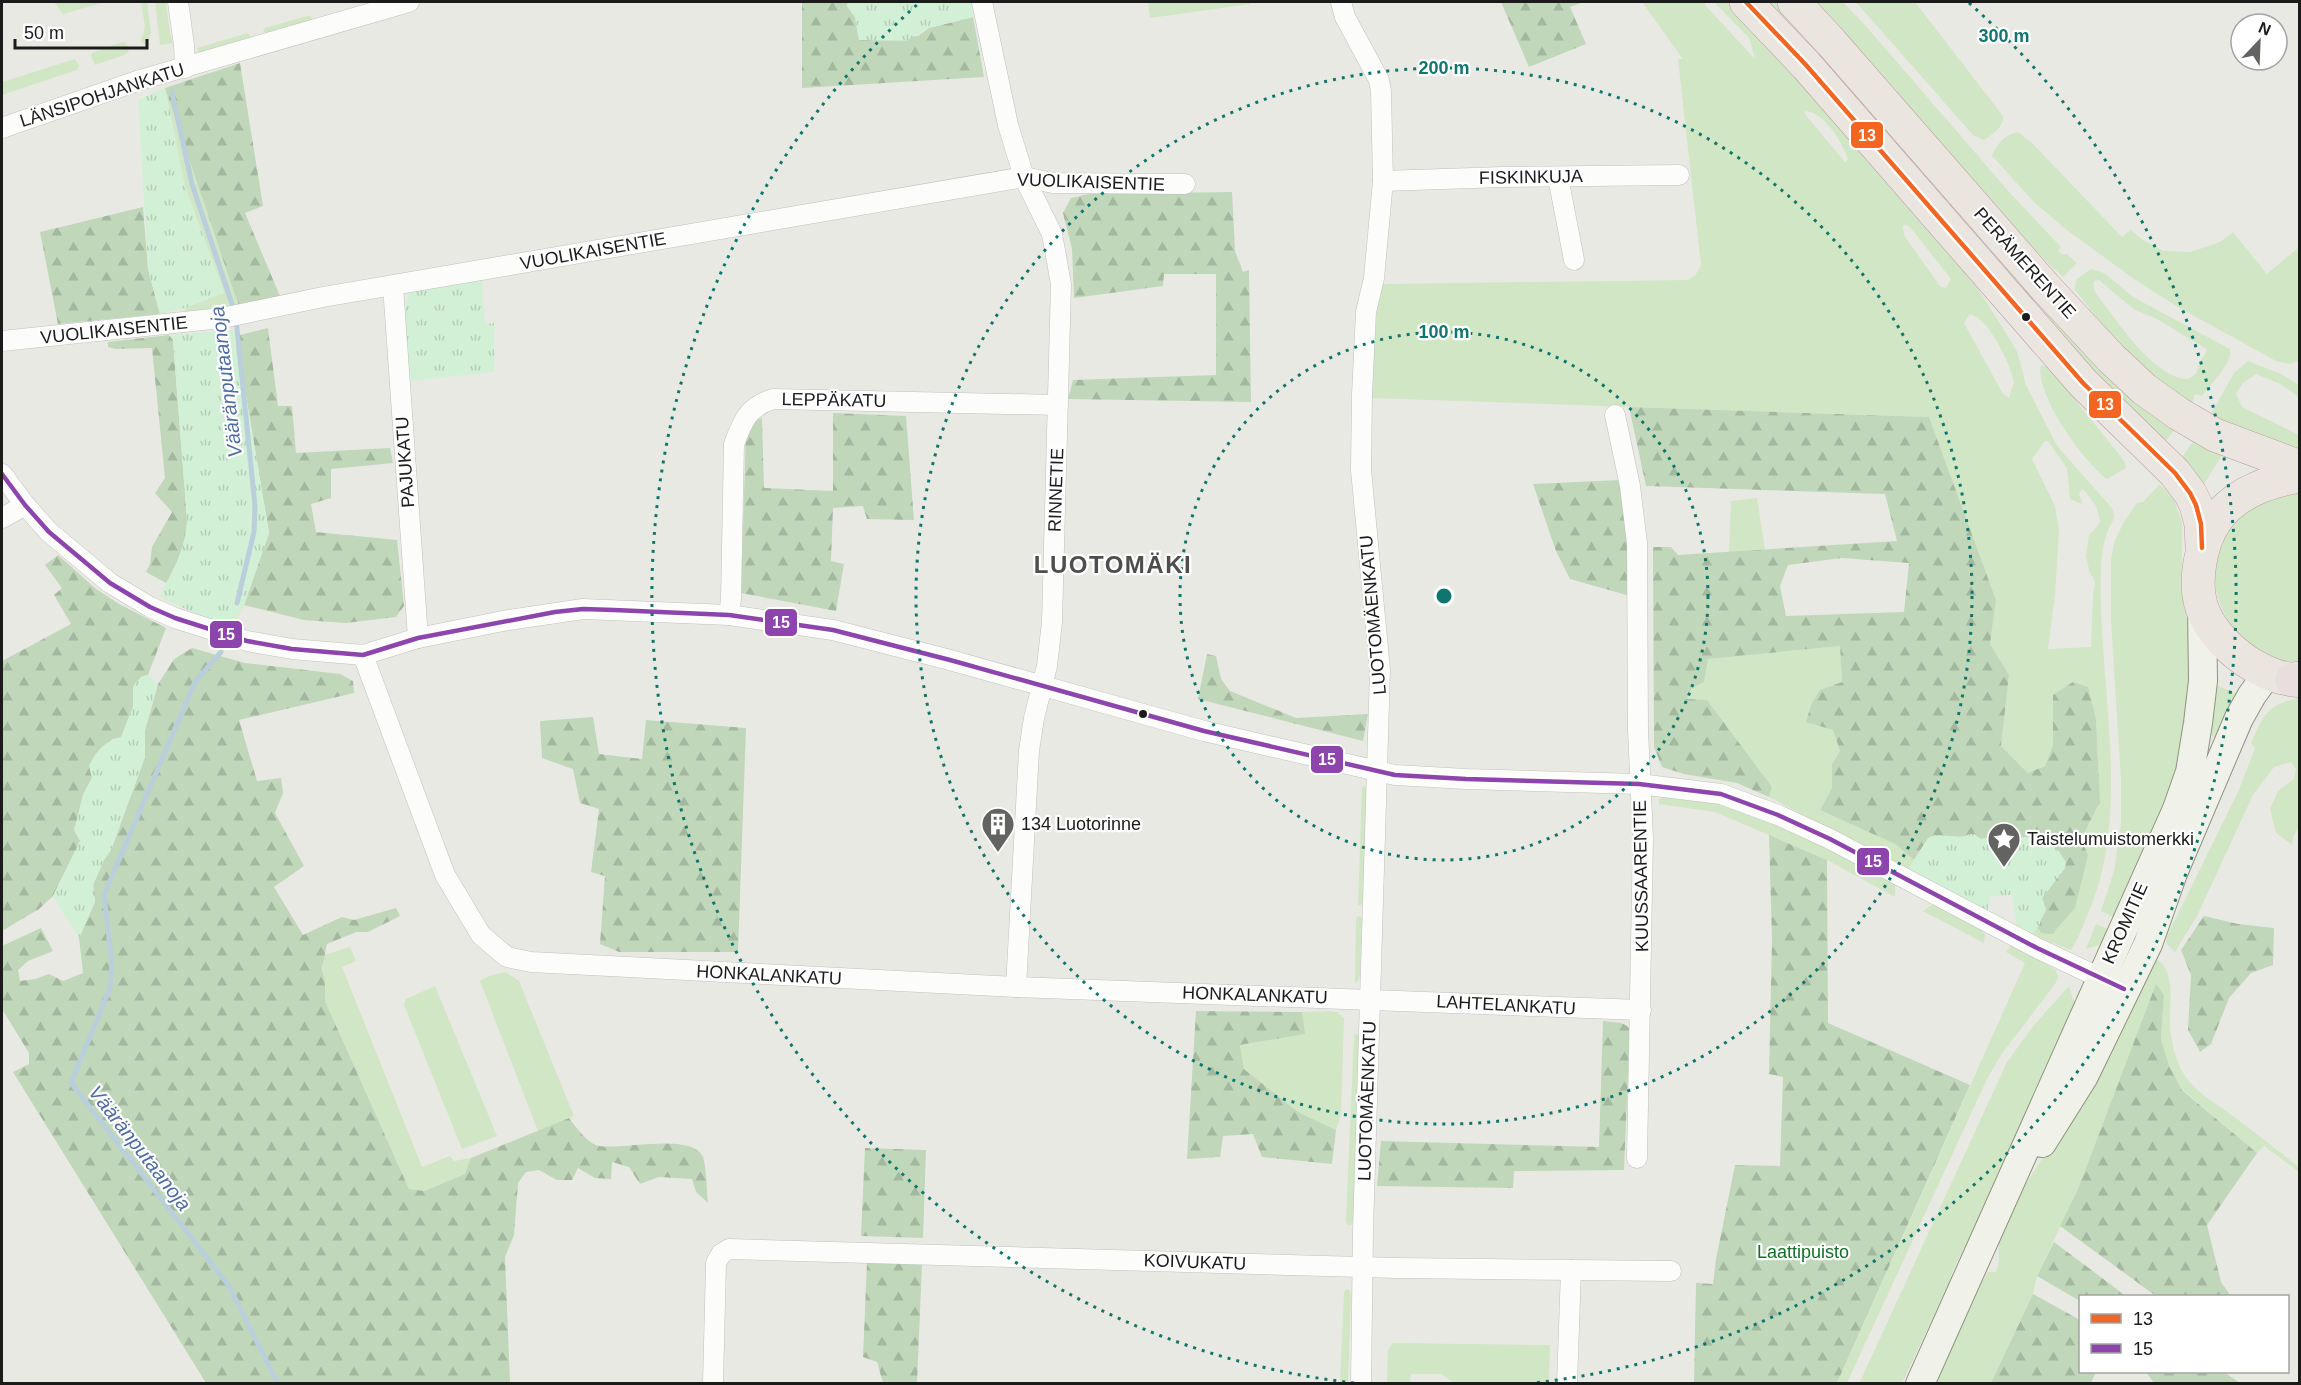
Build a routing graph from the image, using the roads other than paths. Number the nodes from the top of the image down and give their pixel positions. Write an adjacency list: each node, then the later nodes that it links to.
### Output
1 (178, 2): 7 (street)
2 (409, 2): 7 (street, LÄNSIPOHJANKATU)
3 (982, 2): 10 (street, RINNETIE)
4 (1341, 2): 12 (street, LUOTOMÄENKATU)
5 (1746, 2): 24 (highway, PERÄMERENTIE)
6 (1794, 2): 19 (highway, PERÄMERENTIE)
7 (185, 68): 8 (street, LÄNSIPOHJANKATU)
8 (2, 128)
9 (1679, 175): 11 (street, FISKINKUJA)
10 (1024, 177): 13 (street, VUOLIKAISENTIE); 15 (street, VUOLIKAISENTIE); 17 (street, RINNETIE)
11 (1558, 177): 12 (street, FISKINKUJA); 14 (street)
12 (1383, 181): 31 (street, LUOTOMÄENKATU)
13 (1185, 184)
14 (1574, 260)
15 (393, 286): 16 (street, VUOLIKAISENTIE); 27 (street, PAJUKATU)
16 (2, 341)
17 (1058, 405): 26 (street, LEPPÄKATU); 30 (street, RINNETIE)
18 (1615, 416): 32 (street, KUUSSAARENTIE)
19 (2300, 468)
20 (2, 474): 22 (street)
21 (2300, 476): 24 (highway)
22 (25, 505): 23 (street); 28 (street)
23 (2, 518)
24 (2202, 548): 25 (highway)
25 (2202, 608): 29 (highway); 33 (main road, KROMITIE)
26 (729, 615): 27 (street); 30 (street)
27 (418, 638): 28 (street)
28 (363, 655): 34 (street, HONKALANKATU)
29 (2290, 678): 33 (main road, KROMITIE)
30 (1042, 687): 31 (street); 34 (street, RINNETIE)
31 (1377, 771): 32 (street); 35 (street, LUOTOMÄENKATU)
32 (1639, 784): 33 (street); 36 (street, KUUSSAARENTIE)
33 (2112, 984): 44 (main road, KROMITIE)
34 (1016, 987): 35 (street, HONKALANKATU)
35 (1371, 999): 36 (street, LAHTELANKATU); 38 (street, LUOTOMÄENKATU)
36 (1641, 1010): 37 (street, KUUSSAARENTIE)
37 (1637, 1158)
38 (1362, 1267): 39 (street, KOIVUKATU); 41 (street, KOIVUKATU); 42 (street, LUOTOMÄENKATU)
39 (1571, 1270): 40 (street, KOIVUKATU); 43 (street)
40 (1671, 1270)
41 (713, 1383)
42 (1361, 1383)
43 (1567, 1383)
44 (1920, 1383)

